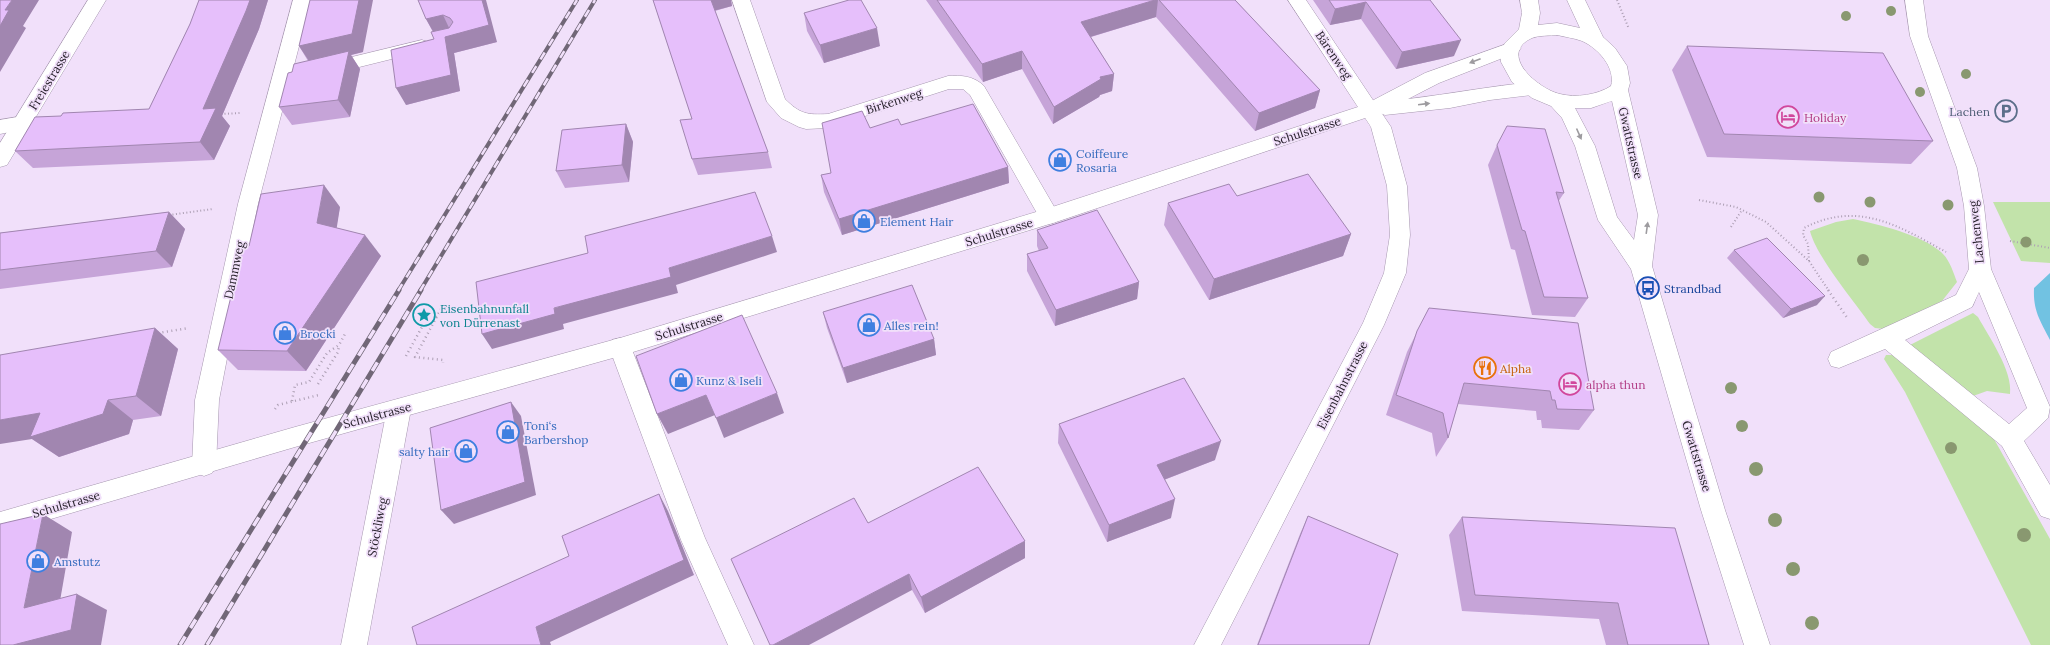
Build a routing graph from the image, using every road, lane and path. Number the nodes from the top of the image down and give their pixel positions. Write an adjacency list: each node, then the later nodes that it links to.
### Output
1 (97, 0): 21 (street, Freiestrasse)
2 (302, 0): 14 (street, Dammweg)
3 (741, 0): 28 (street, Birkenweg)
4 (1297, 0): 18 (street, Bärenweg)
5 (1529, 0): 10 (street)
6 (1576, 0): 11 (street)
7 (1611, 0): 8 (path)
8 (1617, 0)
9 (1914, 0): 30 (street, Lachenweg)
10 (1528, 32): 11 (street); 13 (street)
11 (1596, 41): 16 (street)
12 (435, 43): 14 (street)
13 (1512, 48): 15 (street); 18 (street, Schulstrasse, one-way to 18)
14 (298, 76): 19 (street, Dammweg)
15 (1533, 89): 17 (street); 18 (street, Schulstrasse, one-way to 15)
16 (1619, 90): 17 (street); 33 (street, Gwattstrasse, one-way to 16)
17 (1558, 101): 33 (street, Gwattstrasse, one-way to 33)
18 (1372, 110): 28 (street, Schulstrasse); 58 (street, Eisenbahnstrasse)
19 (274, 111): 20 (path); 25 (street, Dammweg)
20 (219, 114)
21 (23, 123): 22 (street); 23 (street, Freiestrasse)
22 (0, 127)
23 (0, 160)
24 (1699, 200): 26 (path)
25 (248, 204): 27 (path); 39 (street, Dammweg)
26 (1742, 210): 29 (path); 32 (path)
27 (163, 216)
28 (1049, 216): 44 (street, Schulstrasse)
29 (1732, 227)
30 (1976, 235): 31 (path); 34 (street, Lachenweg)
31 (2050, 248)
32 (1809, 260): 34 (path); 45 (path)
33 (1641, 266): 59 (street, Gwattstrasse)
34 (1980, 269): 42 (street); 52 (street, Lachenweg)
35 (441, 309): 38 (path)
36 (424, 315): 37 (path)
37 (428, 316): 38 (path); 46 (path)
38 (437, 317): 48 (path)
39 (223, 322): 40 (path); 53 (street, Dammweg)
40 (154, 334)
41 (345, 334): 43 (path)
42 (1886, 338): 45 (street); 52 (street)
43 (339, 345): 49 (path); 50 (path)
44 (620, 347): 51 (street, Schulstrasse); 57 (street)
45 (1866, 347): 47 (street)
46 (406, 356)
47 (1839, 359)
48 (443, 360)
49 (318, 384)
50 (292, 402)
51 (399, 409): 53 (street, Schulstrasse); 56 (street, Stöckliweg)
52 (2010, 439): 54 (street)
53 (204, 465): 55 (street, Schulstrasse)
54 (2050, 508)
55 (0, 523)
56 (354, 645)
57 (741, 645)
58 (1207, 645)
59 (1757, 645)

